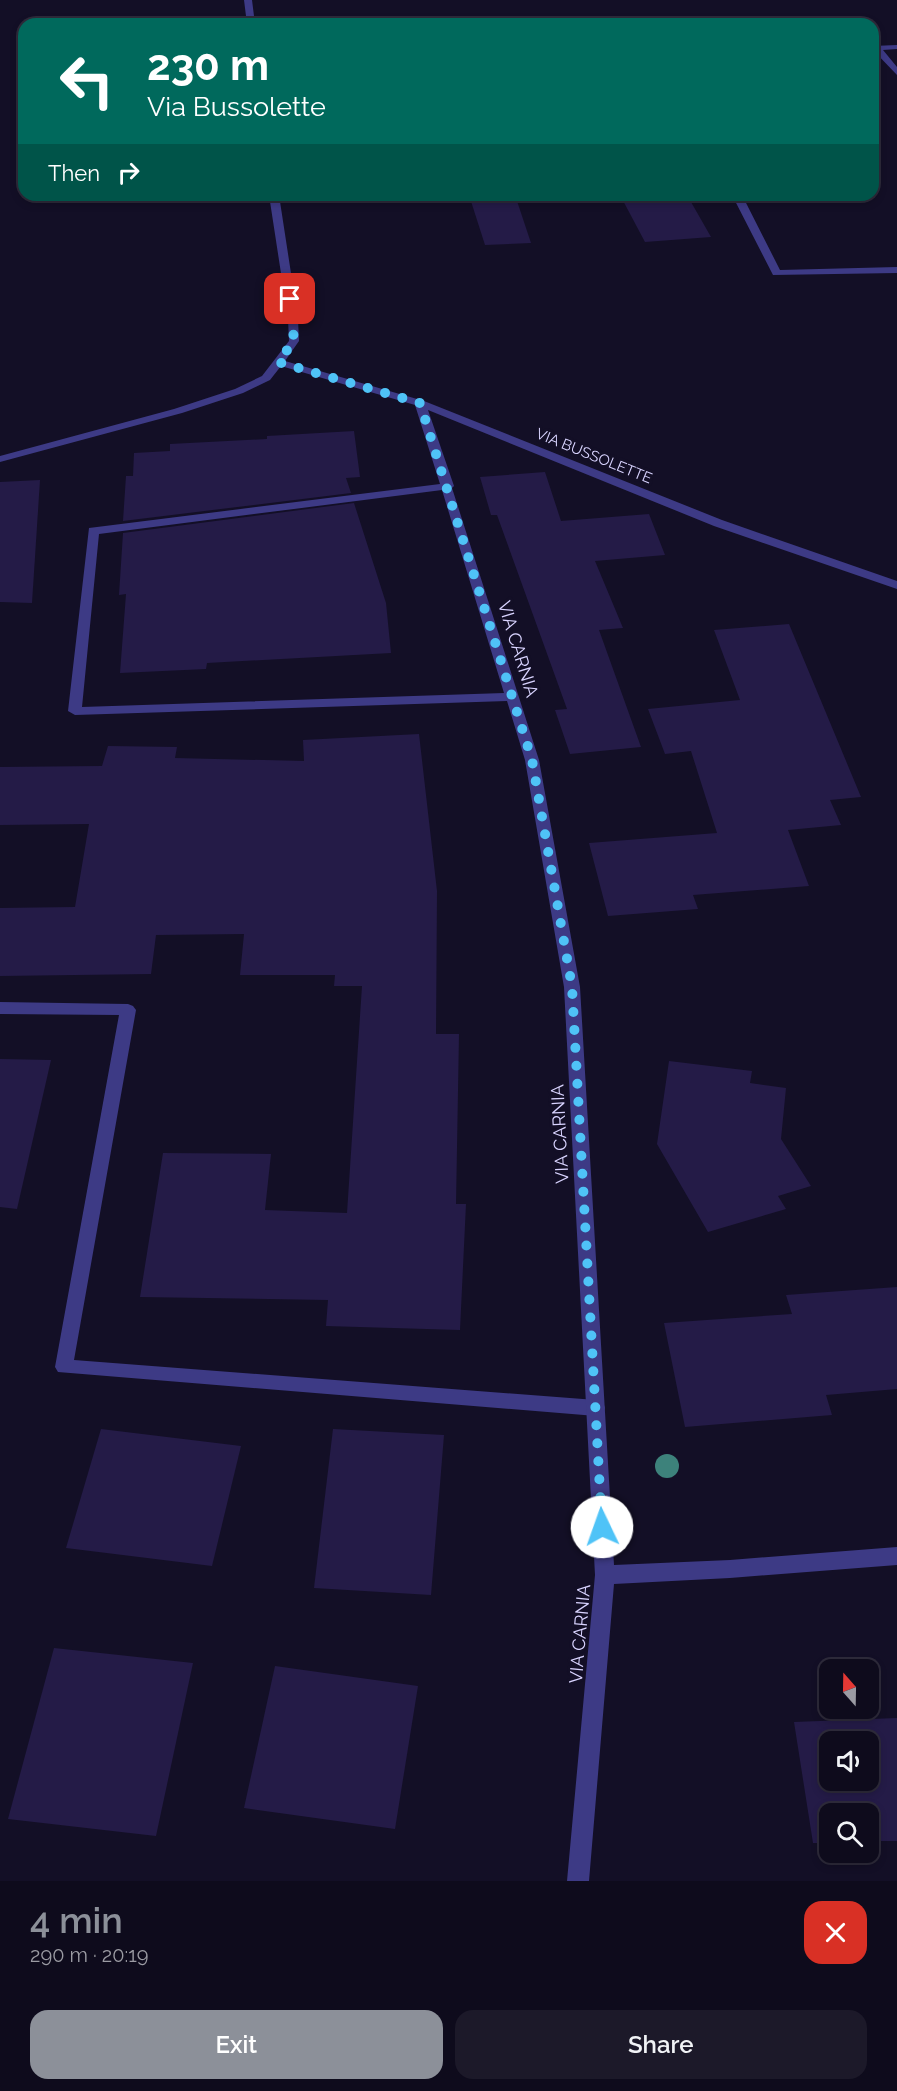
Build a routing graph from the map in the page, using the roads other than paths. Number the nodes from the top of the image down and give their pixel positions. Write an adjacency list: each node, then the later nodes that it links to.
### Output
1 (248, 0): 2 (street)
2 (250, 18)
3 (897, 47): 4 (street)
4 (879, 48)
5 (879, 52): 6 (street)
6 (897, 72)
7 (275, 201): 10 (street)
8 (740, 201): 9 (street)
9 (897, 270)
10 (278, 362): 11 (street, VIA BUSSOLETTE); 12 (street)
11 (420, 403): 13 (street, VIA CARNIA); 14 (street, VIA BUSSOLETTE)
12 (0, 459)
13 (448, 486): 15 (street, VIA CARNIA); 15 (street)
14 (897, 585)
15 (513, 698): 17 (street, VIA CARNIA)
16 (0, 1008): 17 (street)
17 (596, 1408): 19 (street, VIA CARNIA)
18 (897, 1556): 19 (street)
19 (605, 1575): 20 (street, VIA CARNIA)
20 (578, 1881)

